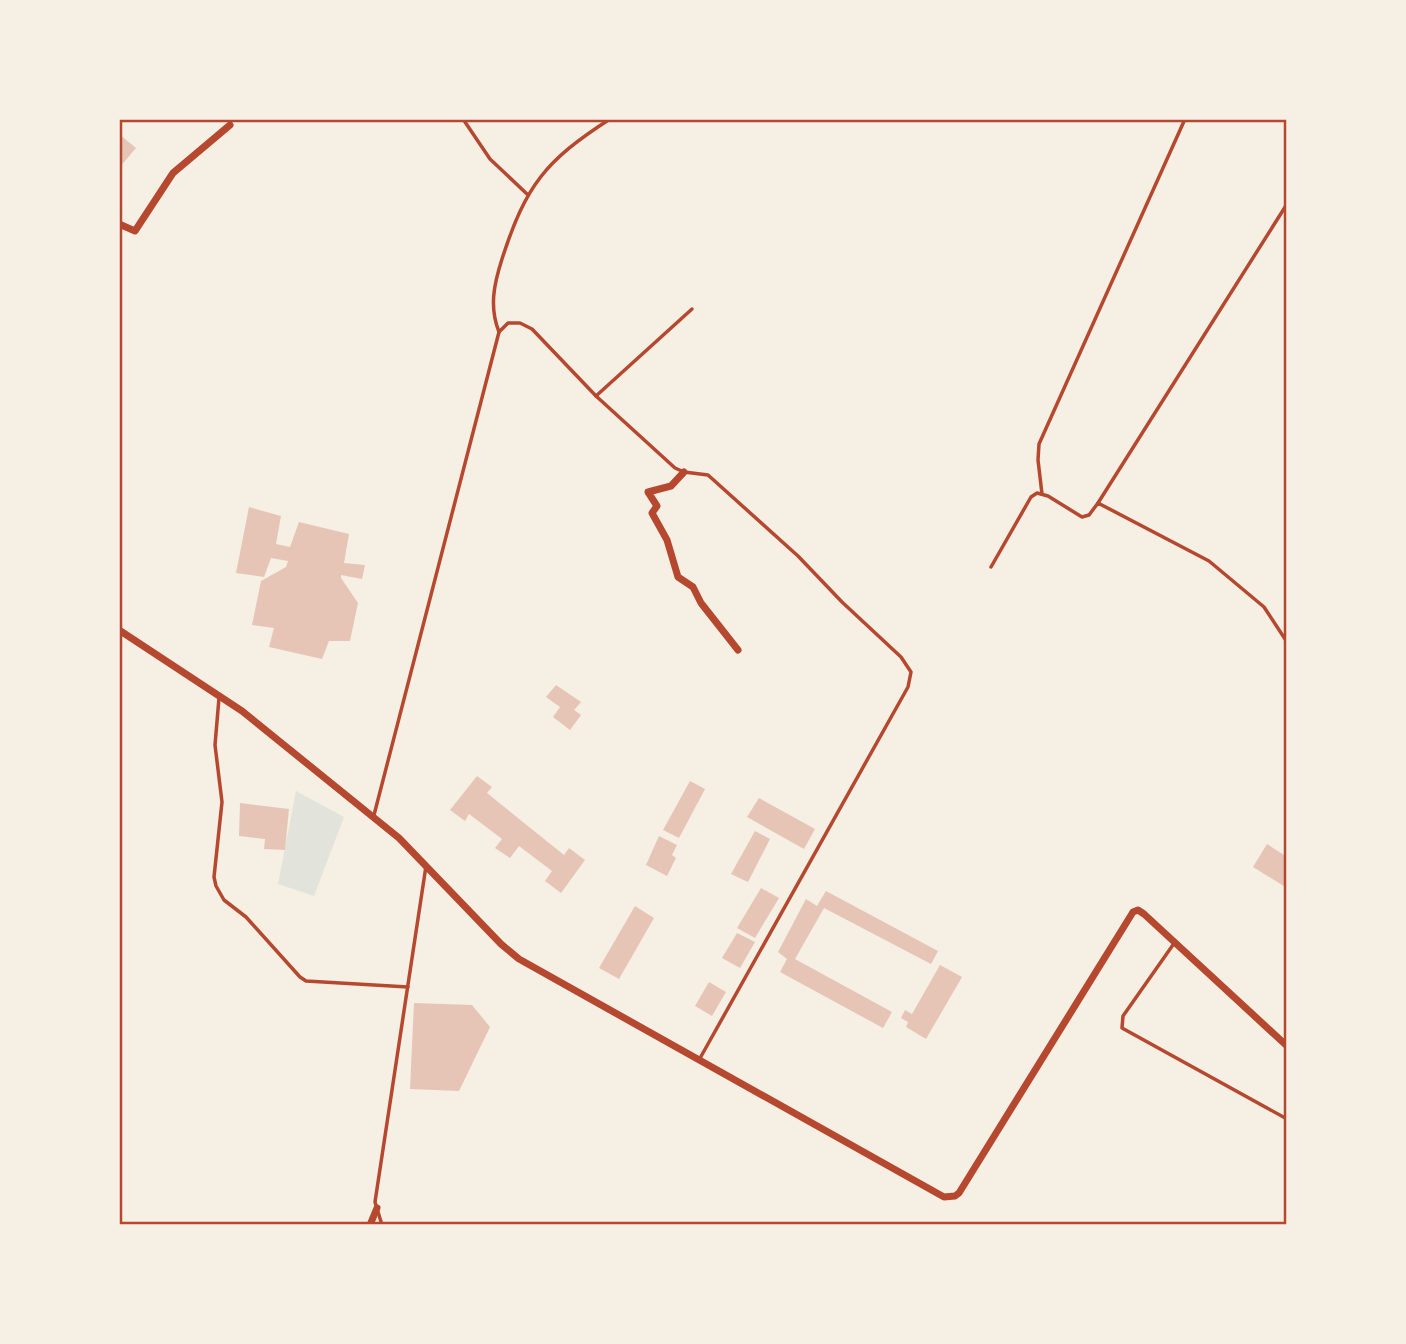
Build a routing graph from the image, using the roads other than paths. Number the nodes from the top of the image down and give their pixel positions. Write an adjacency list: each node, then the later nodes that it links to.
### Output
1 (463, 119): 5 (lane)
2 (610, 119): 5 (lane)
3 (1185, 119): 12 (lane)
4 (230, 125): 7 (street)
5 (528, 194): 9 (lane)
6 (1287, 204): 13 (lane)
7 (119, 224)
8 (692, 309): 10 (lane)
9 (499, 332): 10 (lane); 19 (lane)
10 (596, 396): 11 (lane)
11 (684, 472): 17 (street); 24 (lane)
12 (1042, 494): 13 (lane); 14 (lane)
13 (1098, 503): 16 (lane)
14 (991, 567)
15 (119, 630): 18 (street)
16 (1287, 642)
17 (738, 650)
18 (219, 696): 19 (street); 22 (lane)
19 (373, 817): 20 (street)
20 (426, 864): 22 (lane); 24 (street)
21 (1175, 942): 23 (street); 24 (street); 25 (lane)
22 (408, 987): 26 (lane)
23 (1287, 1046)
24 (698, 1061)
25 (1287, 1119)
26 (377, 1208): 27 (street); 28 (lane)
27 (370, 1225)
28 (382, 1225)

